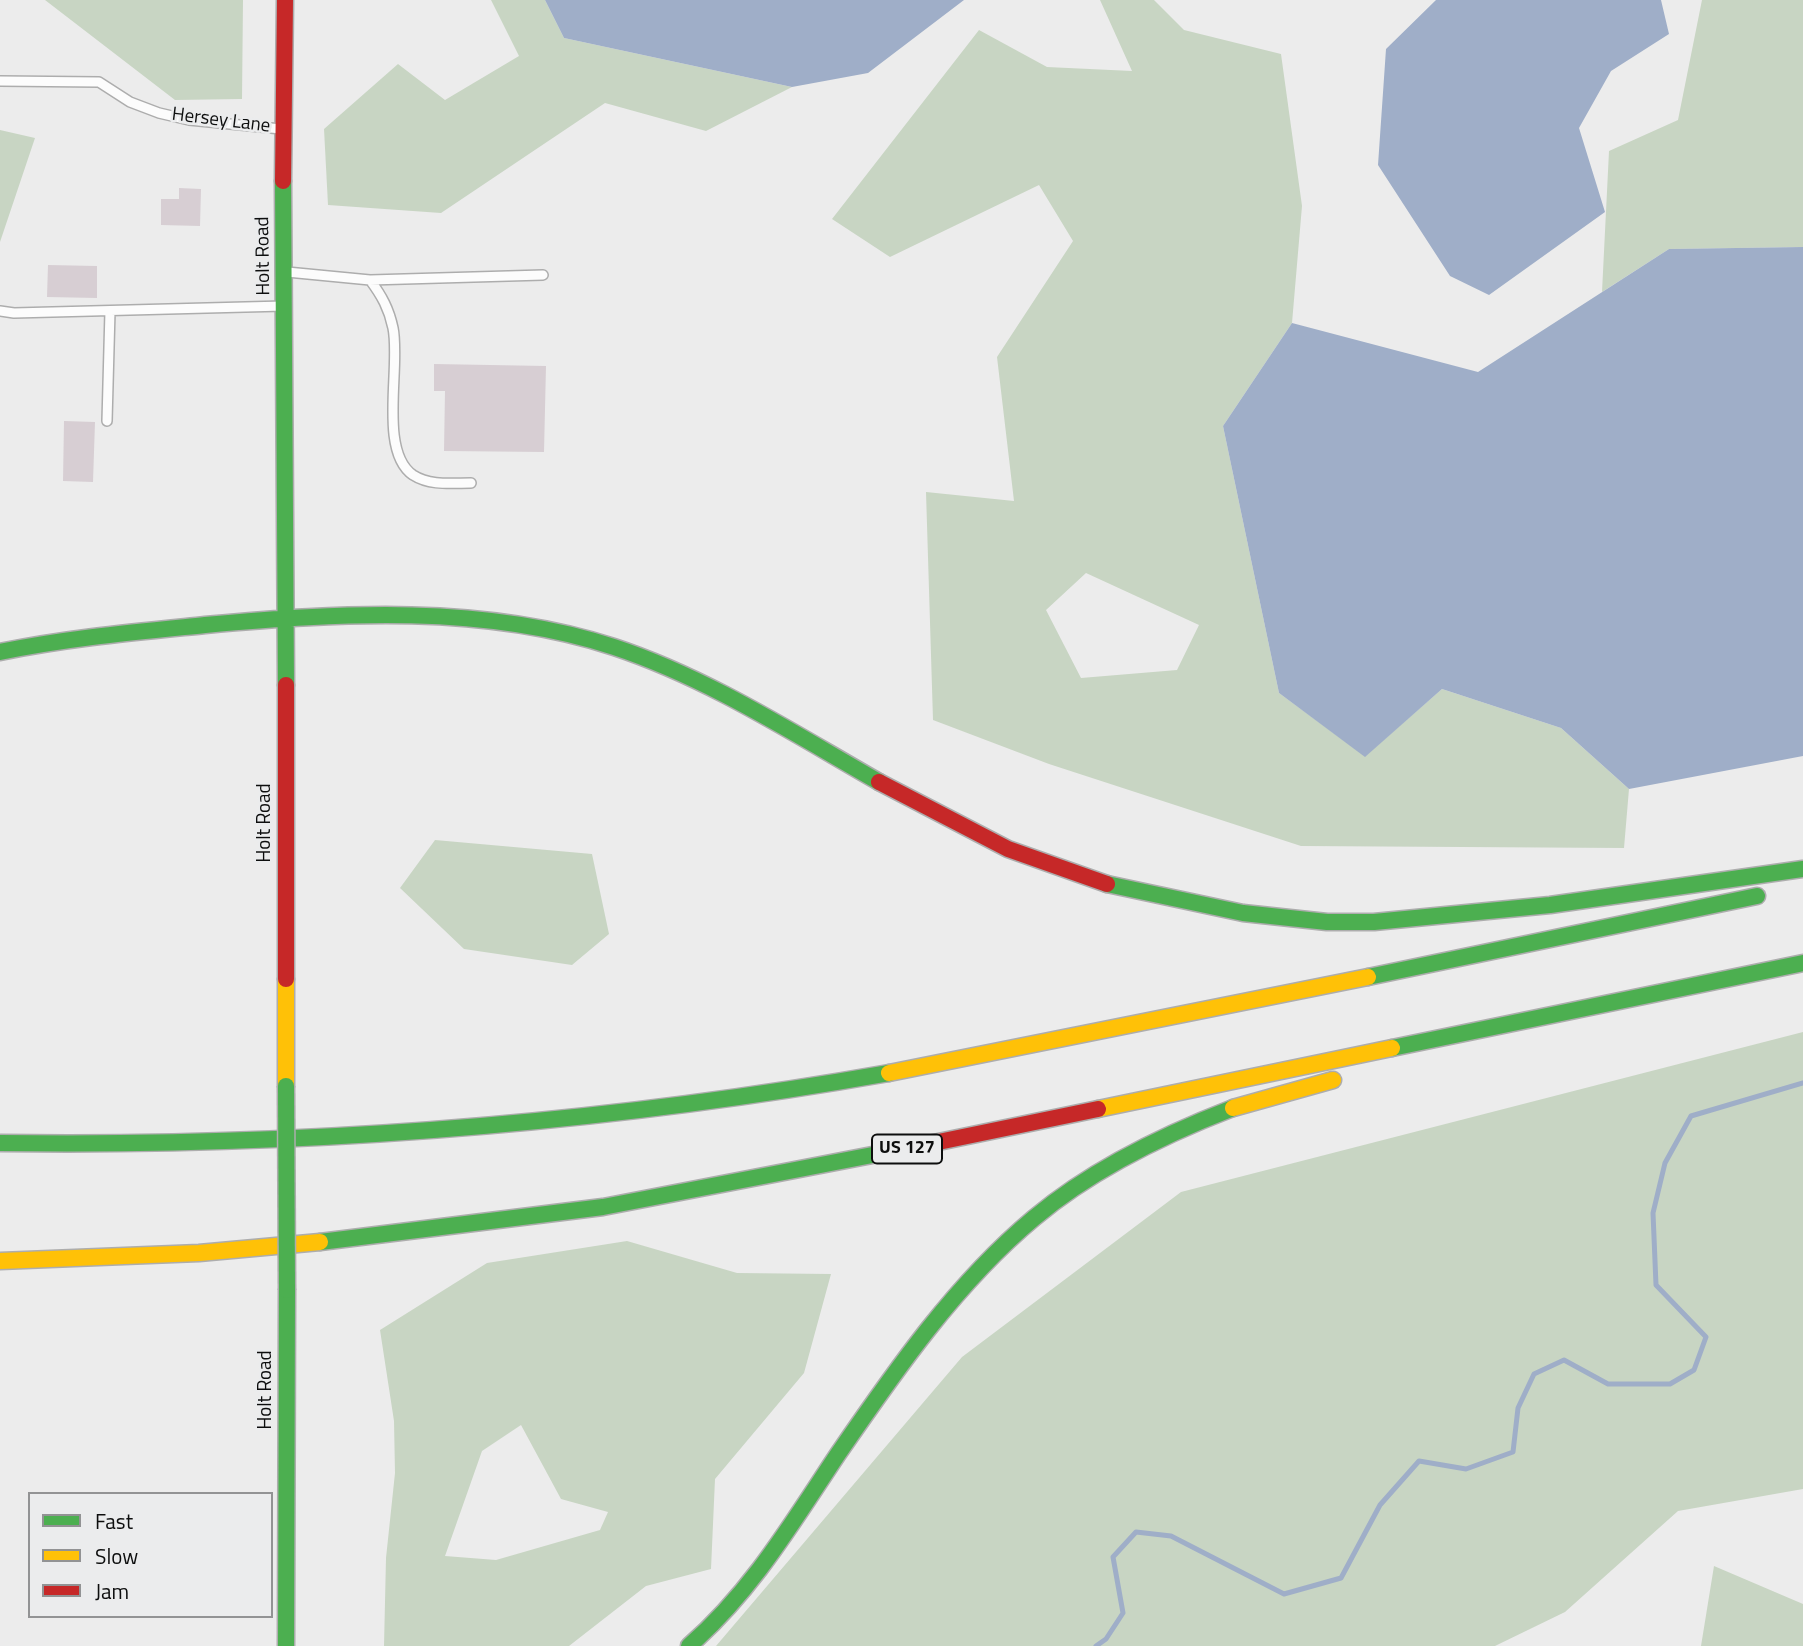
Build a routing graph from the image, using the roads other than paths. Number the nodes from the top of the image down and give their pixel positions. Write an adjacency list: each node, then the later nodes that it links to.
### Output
1 (285, 0): 3 (main road, Holt Road)
2 (0, 81): 3 (lane, Hersey Lane)
3 (282, 129): 4 (main road, Holt Road)
4 (285, 272): 6 (lane); 7 (main road, Holt Road)
5 (543, 275): 6 (lane)
6 (370, 280): 11 (lane)
7 (286, 306): 9 (lane); 12 (main road, Holt Road)
8 (0, 311): 9 (lane)
9 (110, 311): 10 (lane)
10 (107, 421)
11 (471, 483)
12 (286, 617): 13 (main road); 14 (main road); 22 (main road, Holt Road, bridge)
13 (0, 652)
14 (1803, 869)
15 (1776, 892): 20 (main road)
16 (1803, 963): 17 (main road, US 127)
17 (1592, 1007): 18 (main road); 21 (main road, US 127)
18 (1504, 1042)
19 (1344, 1078): 23 (main road)
20 (0, 1143)
21 (0, 1261)
22 (286, 1646)
23 (689, 1646)

